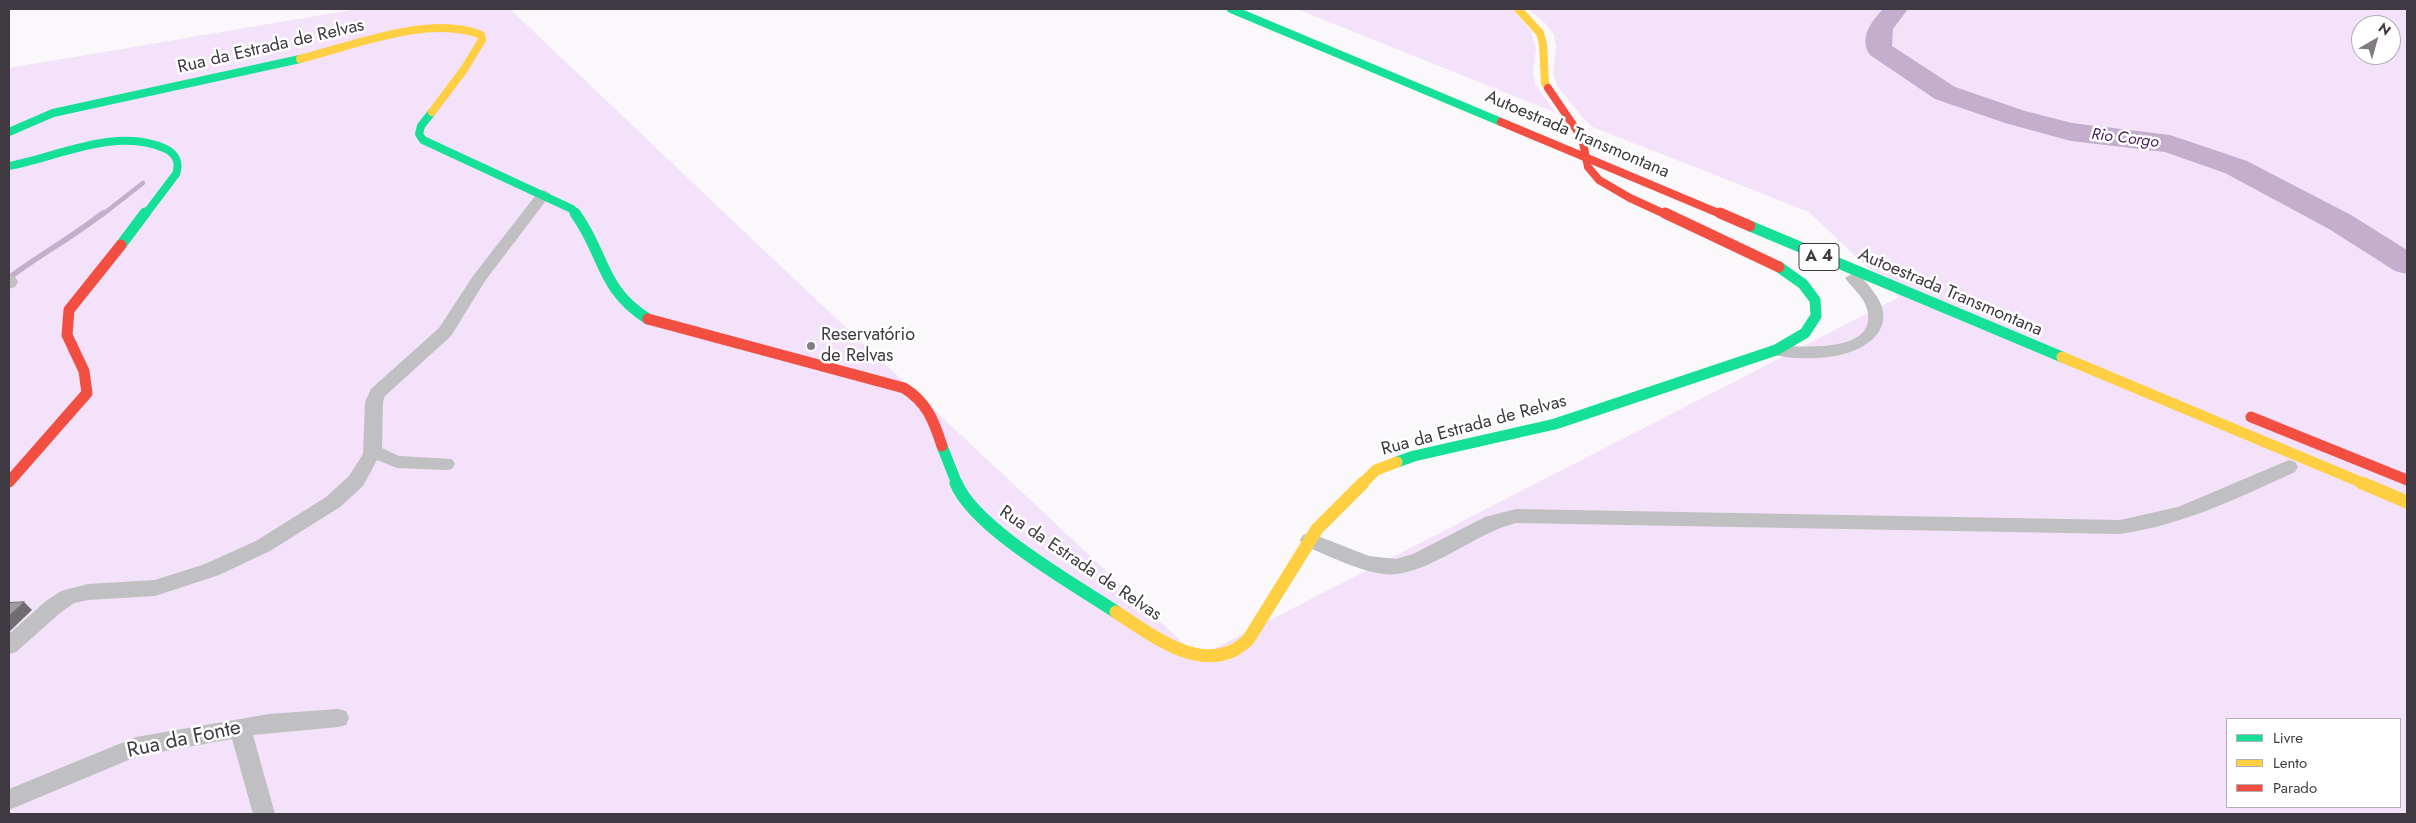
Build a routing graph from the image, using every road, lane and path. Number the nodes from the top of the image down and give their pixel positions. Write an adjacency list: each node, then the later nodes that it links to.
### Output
1 (1231, 9): 18 (main road, Autoestrada Transmontana / A 4, bridge)
2 (1255, 9): 5 (main road, Autoestrada Transmontana)
3 (1518, 9): 11 (main road, Rua da Estrada de Relvas)
4 (9, 132): 7 (main road, Rua da Estrada de Relvas)
5 (1597, 149)
6 (9, 166): 17 (main road)
7 (544, 194): 13 (street); 19 (main road, Rua da Estrada de Relvas)
8 (1853, 278): 11 (street)
9 (9, 280): 10 (street)
10 (9, 284)
11 (1776, 350): 19 (main road, Rua da Estrada de Relvas)
12 (2242, 413): 16 (main road, bridge)
13 (373, 451): 14 (street); 20 (street)
14 (446, 464)
15 (2290, 467): 19 (street)
16 (2407, 480)
17 (9, 482)
18 (2407, 502)
19 (1310, 540)
20 (9, 646)
21 (338, 718): 22 (street, Rua da Fonte)
22 (240, 728): 23 (street, Rua da Fonte); 24 (street)
23 (9, 800)
24 (264, 814)

